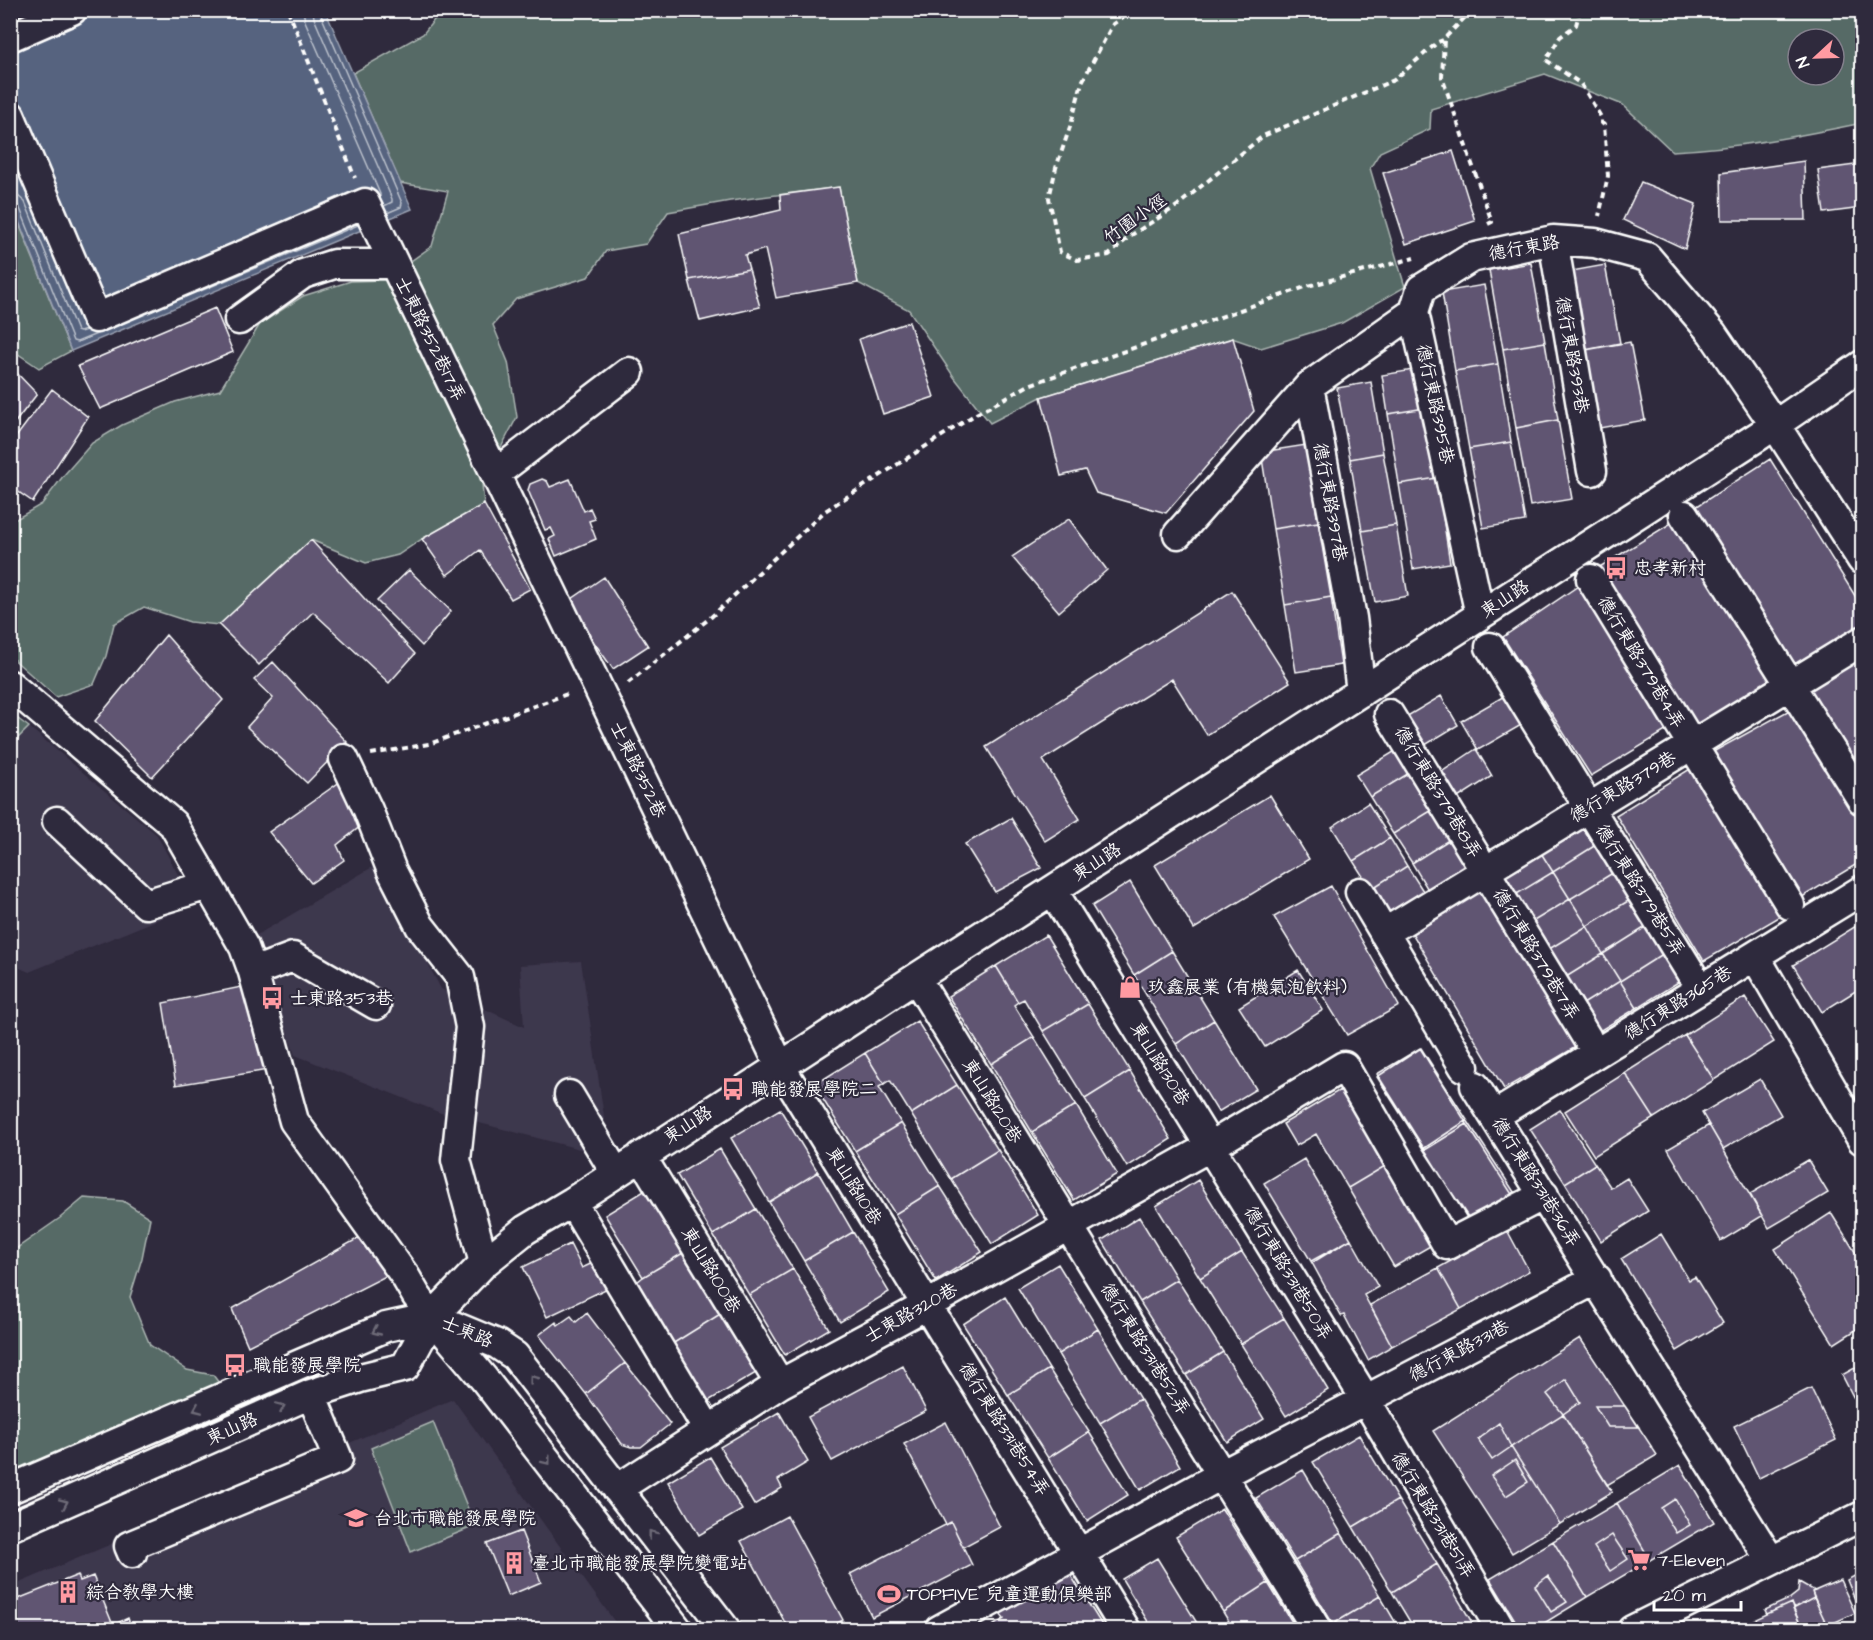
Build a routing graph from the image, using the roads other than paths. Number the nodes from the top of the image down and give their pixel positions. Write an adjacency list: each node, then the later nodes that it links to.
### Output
1 (72, 10): 2 (street)
2 (10, 37)
3 (10, 115): 5 (street, 士東路352巷17弄)
4 (1552, 240): 6 (street, 德行東路); 11 (street, 德行東路); 12 (street, 德行東路393巷)
5 (394, 264): 7 (street); 13 (street, 士東路352巷17弄)
6 (1414, 312): 10 (street); 18 (street, 德行東路395巷)
7 (238, 320)
8 (1863, 365): 11 (street, 東山路)
9 (629, 372): 13 (street)
10 (1309, 386): 15 (street); 23 (street, 德行東路397巷)
11 (1775, 425): 16 (street, 德行東路); 18 (street, 東山路)
12 (1592, 471)
13 (495, 474): 43 (street, 士東路352巷)
14 (1684, 515): 22 (street)
15 (1178, 534)
16 (1863, 560)
17 (1591, 579): 25 (street, 德行東路379巷4弄)
18 (1480, 615): 23 (street, 東山路)
19 (1863, 641): 22 (street, 德行東路379巷)
20 (1490, 647): 28 (street, 德行東路379巷5弄)
21 (10, 685): 31 (street)
22 (1790, 685): 25 (street, 德行東路379巷); 27 (street)
23 (1360, 692): 33 (street, 東山路)
24 (1389, 714): 30 (street, 德行東路379巷8弄)
25 (1692, 745): 28 (street, 德行東路379巷); 35 (street, 德行東路379巷4弄)
26 (344, 759): 53 (street)
27 (1863, 800)
28 (1589, 808): 30 (street, 德行東路379巷); 39 (street, 德行東路379巷5弄)
29 (57, 821): 31 (street)
30 (1486, 871): 36 (street, 德行東路379巷); 42 (street, 德行東路379巷7弄)
31 (208, 885): 38 (street)
32 (1863, 890): 37 (street, 德行東路365巷)
33 (1053, 891): 40 (street, 東山路); 47 (street, 東山路130巷)
34 (1360, 892): 36 (street)
35 (1790, 905)
36 (1384, 933): 45 (street, 德行東路331巷36弄)
37 (1755, 956): 45 (street, 德行東路365巷); 46 (street)
38 (253, 972): 41 (street); 56 (street)
39 (1691, 972)
40 (916, 978): 43 (street, 東山路); 52 (street, 東山路120巷)
41 (376, 1005)
42 (1587, 1038)
43 (780, 1066): 48 (street, 東山路); 55 (street, 東山路110巷)
44 (569, 1095): 49 (street)
45 (1494, 1116): 50 (street, 德行東路331巷36弄)
46 (1863, 1140)
47 (1211, 1146): 50 (street, 士東路320巷); 52 (street, 士東路320巷); 59 (street, 德行東路331巷50弄)
48 (641, 1156): 49 (street, 東山路); 57 (street, 東山路100巷)
49 (615, 1172): 51 (street, 東山路)
50 (1544, 1195): 54 (street, 德行東路331巷36弄)
51 (572, 1202): 53 (street, 東山路); 60 (street)
52 (1068, 1225): 55 (street, 士東路320巷); 61 (street, 德行東路331巷52弄)
53 (484, 1263): 56 (street, 東山路)
54 (1597, 1279): 59 (street, 德行東路331巷); 68 (street)
55 (927, 1305): 57 (street, 士東路320巷); 67 (street, 德行東路331巷54弄)
56 (432, 1317): 58 (street, 東山路); 62 (street, 東山路, one-way to 62); 63 (street, 士東路, one-way to 56); 70 (street, 士東路, one-way to 70)
57 (780, 1384): 60 (street, 士東路320巷)
58 (311, 1394): 65 (street, 東山路, one-way to 58); 66 (street)
59 (1366, 1400): 61 (street, 德行東路331巷); 75 (street, 德行東路331巷51弄)
60 (708, 1430): 63 (street, 士東路320巷)
61 (1223, 1474): 67 (street, 德行東路331巷); 74 (street, 德行東路331巷52弄)
62 (10, 1489)
63 (617, 1489): 71 (street, 士東路, one-way to 63)
64 (1863, 1516): 68 (street)
65 (10, 1527)
66 (132, 1553)
67 (1080, 1553): 72 (street, 德行東路331巷); 73 (street, 德行東路331巷54弄)
68 (1771, 1561): 69 (street)
69 (1639, 1628)
70 (678, 1629)
71 (726, 1629)
72 (939, 1629)
73 (1126, 1629)
74 (1317, 1629)
75 (1501, 1629)

